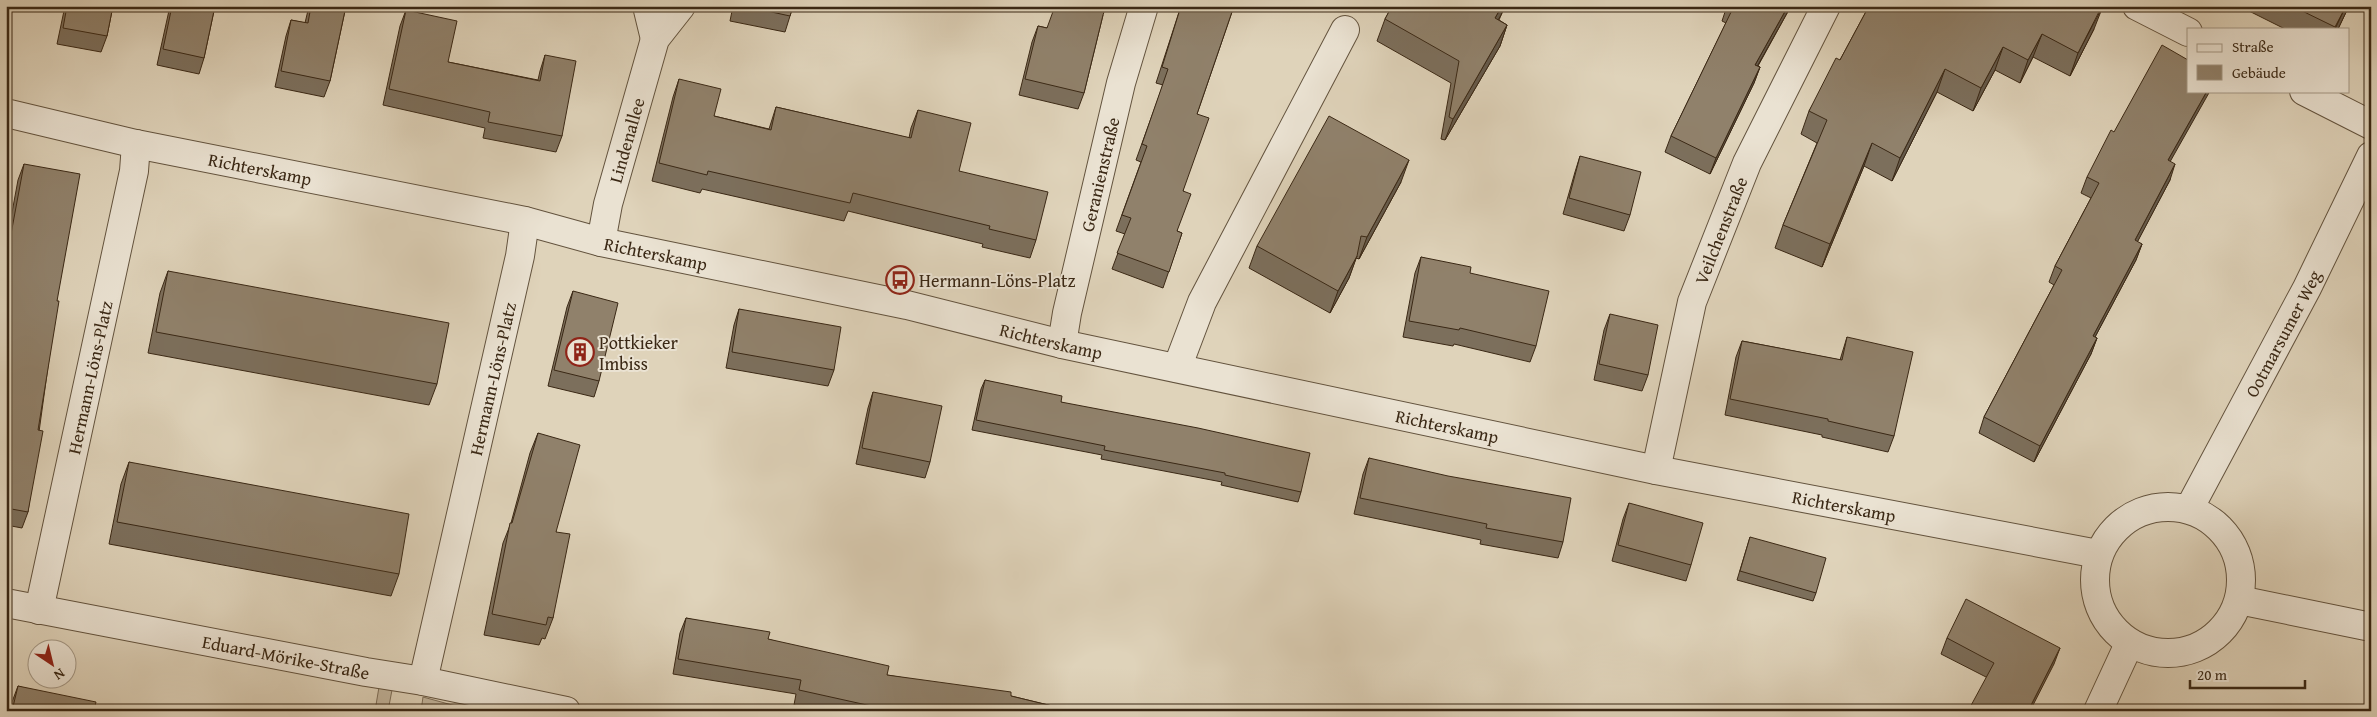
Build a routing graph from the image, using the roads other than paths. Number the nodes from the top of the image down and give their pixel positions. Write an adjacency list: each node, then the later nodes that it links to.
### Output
1 (647, 6): 8 (street, Lindenallee)
2 (681, 6): 8 (street, Lindenallee)
3 (1144, 6): 16 (street, Geranienstraße)
4 (1826, 6): 18 (street, Veilchenstraße)
5 (2136, 6): 7 (street)
6 (1345, 30): 17 (street)
7 (2187, 32)
8 (655, 39): 15 (street, Lindenallee)
9 (2306, 92): 11 (street)
10 (6, 113): 12 (street, Richterskamp)
11 (2371, 125)
12 (136, 144): 14 (street, Richterskamp); 23 (street, Hermann-Löns-Platz)
13 (2371, 156): 19 (street, Ootmarsumer Weg)
14 (525, 221): 15 (street, Richterskamp); 26 (street, Hermann-Löns-Platz)
15 (601, 242): 16 (street, Richterskamp)
16 (1062, 344): 17 (street, Richterskamp)
17 (1177, 368): 18 (street, Richterskamp)
18 (1656, 470): 20 (street, Richterskamp)
19 (2189, 509): 20 (street); 21 (street)
20 (2098, 554): 25 (street)
21 (2239, 600): 24 (street); 25 (street)
22 (6, 603): 23 (street, Eduard-Mörike-Straße)
23 (39, 610): 26 (street, Eduard-Mörike-Straße)
24 (2371, 627)
25 (2129, 644): 28 (street)
26 (422, 681): 27 (street, Eduard-Mörike-Straße)
27 (566, 711)
28 (2098, 711)

